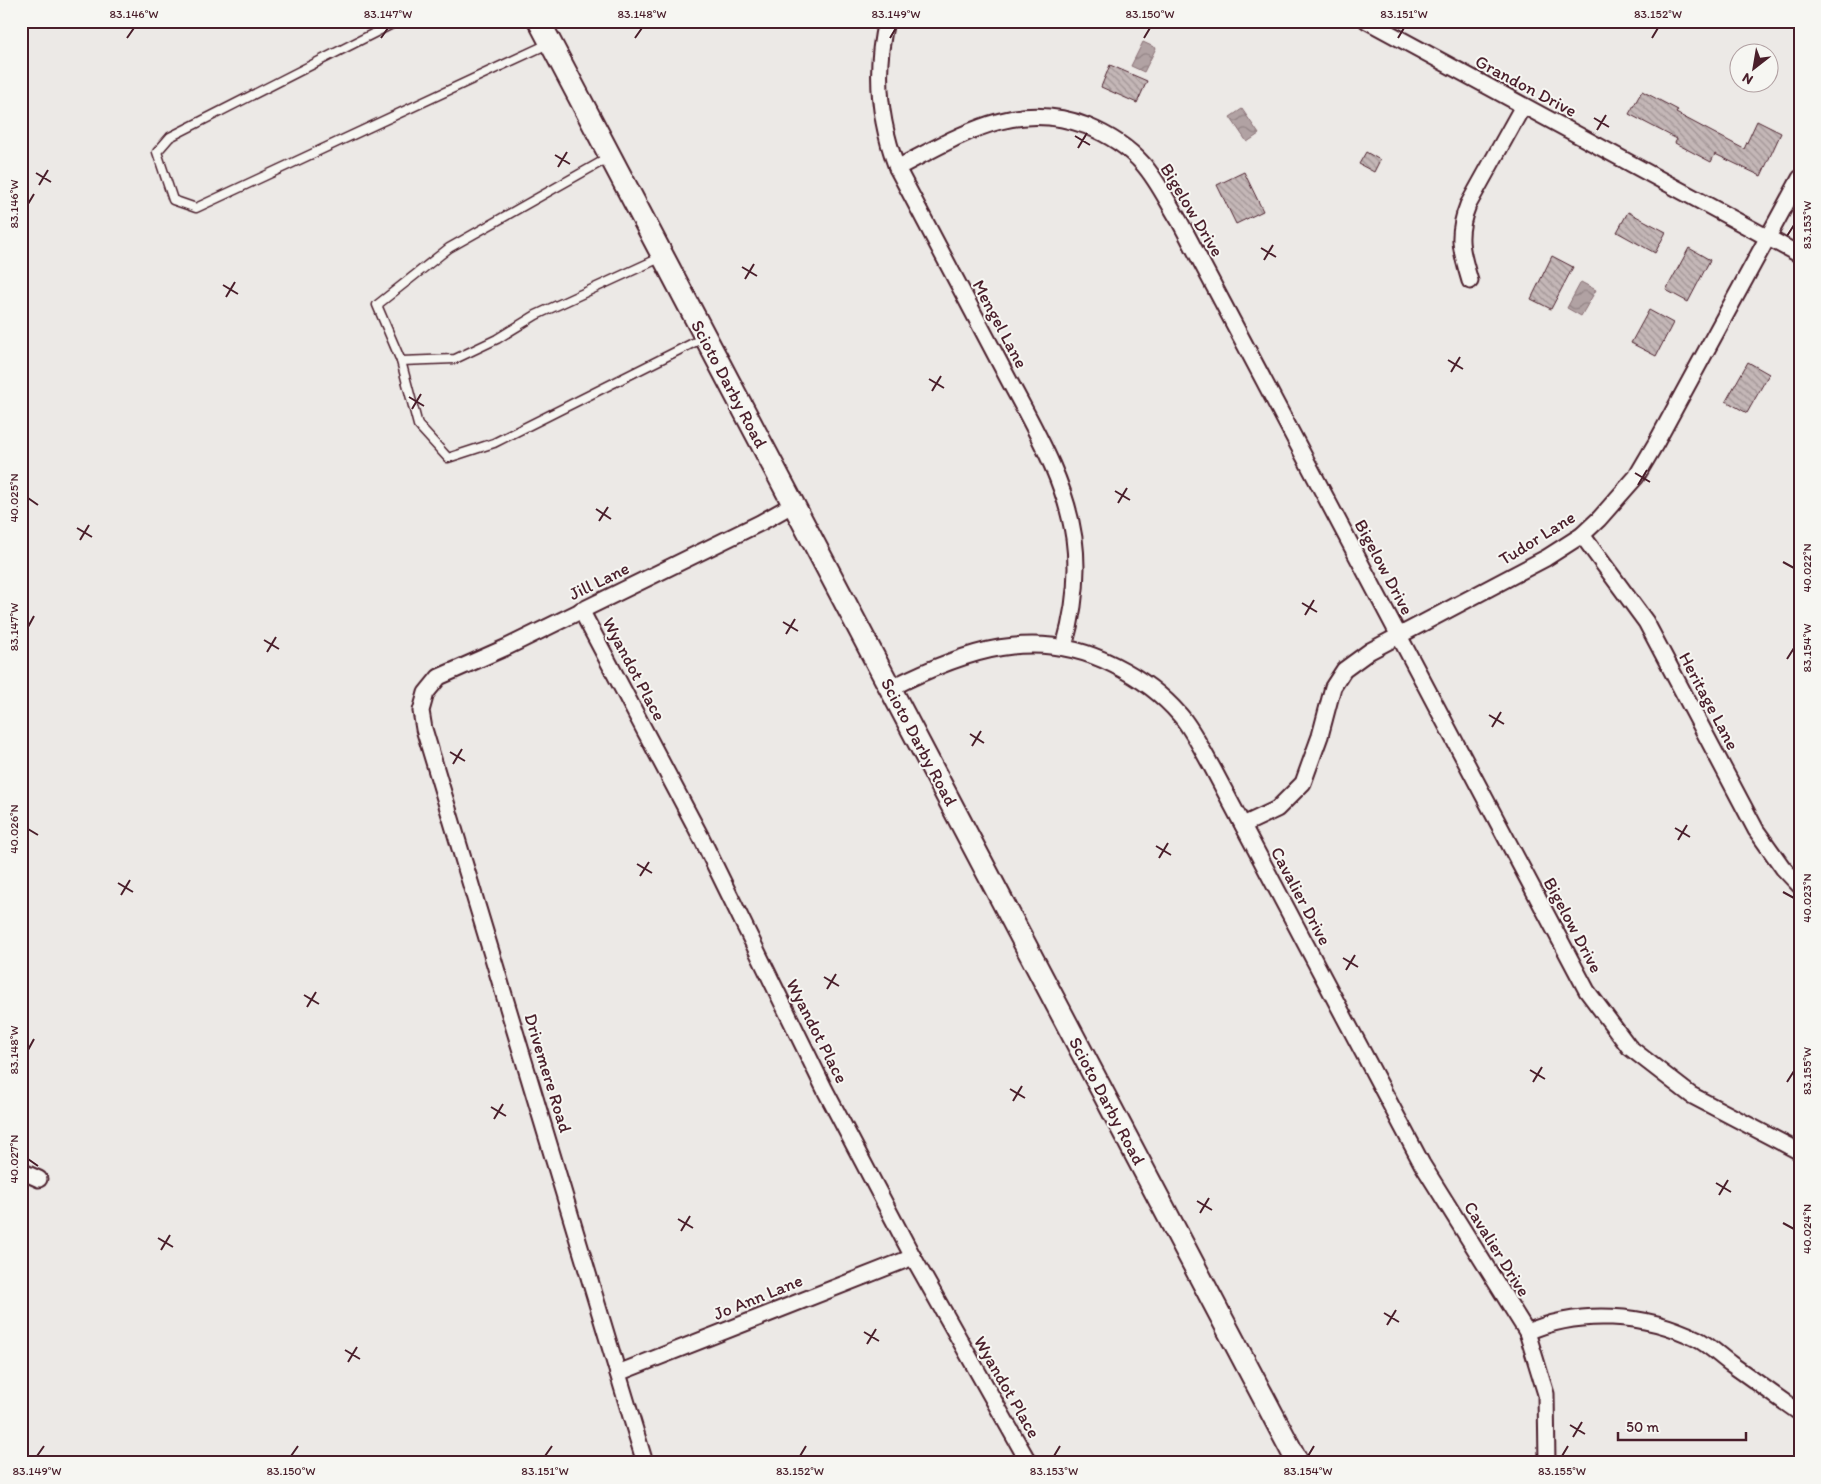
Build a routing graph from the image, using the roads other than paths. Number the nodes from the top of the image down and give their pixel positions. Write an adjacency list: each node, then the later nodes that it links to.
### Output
1 (398, 21): 5 (lane)
2 (539, 21): 5 (main road, Scioto Darby Road)
3 (886, 21): 8 (street, Mengel Lane)
4 (1367, 21): 6 (street, Grandon Drive)
5 (550, 43): 7 (main road, Scioto Darby Road)
6 (1522, 106): 10 (street, Grandon Drive); 13 (street)
7 (610, 157): 12 (main road, Scioto Darby Road); 15 (lane)
8 (897, 168): 19 (street, Bigelow Drive); 20 (street, Mengel Lane)
9 (1800, 178): 10 (street, Tudor Lane)
10 (1767, 237): 11 (street, Grandon Drive); 17 (street, Tudor Lane)
11 (1800, 255)
12 (662, 257): 14 (main road, Scioto Darby Road); 15 (lane)
13 (1470, 281)
14 (704, 337): 15 (lane); 16 (main road, Scioto Darby Road)
15 (401, 361)
16 (792, 505): 18 (street, Jill Lane); 21 (main road, Scioto Darby Road)
17 (1582, 535): 19 (street, Tudor Lane); 24 (street, Heritage Lane)
18 (581, 610): 22 (street, Jill Lane); 28 (street, Wyandot Place)
19 (1400, 637): 23 (street, Tudor Lane); 25 (street, Bigelow Drive)
20 (1064, 647): 21 (street, Cavalier Drive); 23 (street, Cavalier Drive)
21 (891, 688): 34 (main road, Scioto Darby Road)
22 (426, 693): 30 (street, Drivemere Road)
23 (1243, 825): 29 (street, Cavalier Drive)
24 (1800, 886)
25 (1800, 1152)
26 (21, 1171): 27 (street)
27 (39, 1179)
28 (913, 1256): 30 (street, Jo Ann Lane); 33 (street, Wyandot Place)
29 (1527, 1332): 31 (street); 35 (street, Cavalier Drive)
30 (618, 1373): 32 (street, Drivemere Road)
31 (1800, 1413)
32 (645, 1463)
33 (1029, 1463)
34 (1298, 1463)
35 (1547, 1463)

